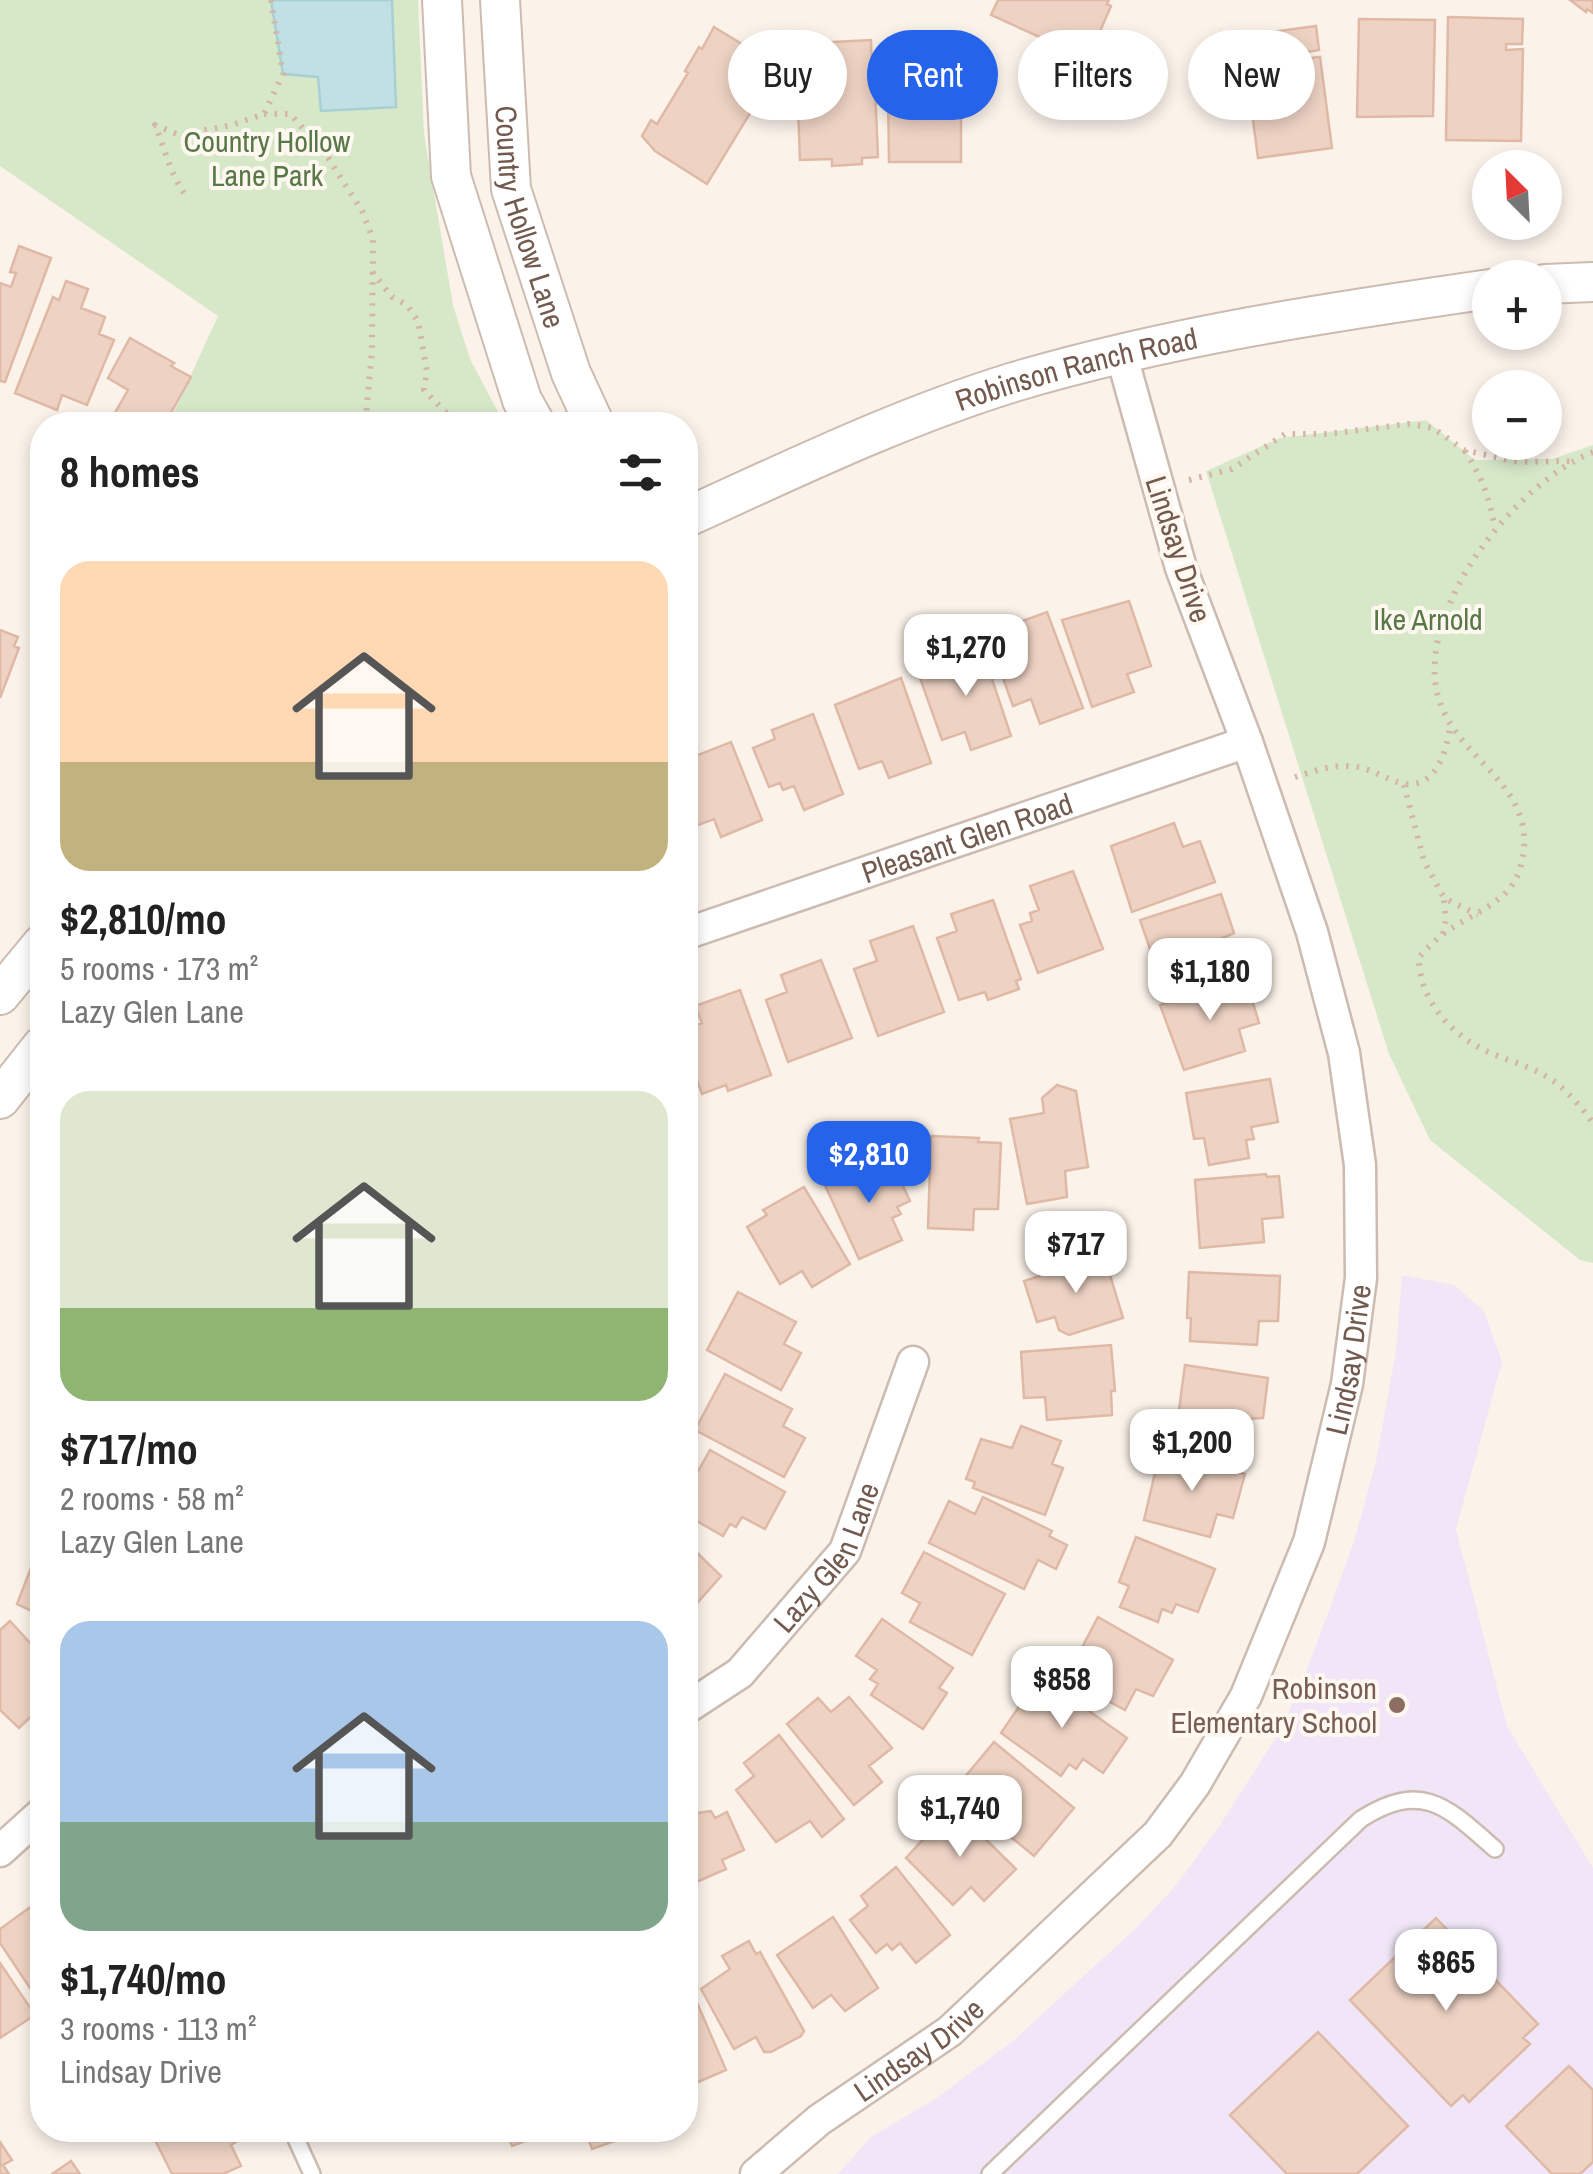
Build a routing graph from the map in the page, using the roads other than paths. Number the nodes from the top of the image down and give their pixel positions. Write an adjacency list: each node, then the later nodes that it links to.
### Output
1 (442, 0): 7 (street, Country Hollow Lane)
2 (500, 0): 8 (street, Country Hollow Lane)
3 (1593, 282): 4 (street)
4 (1562, 283)
5 (1472, 292): 6 (street, Robinson Ranch Road)
6 (1120, 353): 9 (street, Robinson Ranch Road); 10 (street, Lindsay Drive)
7 (529, 412)
8 (589, 412)
9 (698, 512)
10 (1247, 742): 11 (street, Pleasant Glen Road); 23 (street, Lindsay Drive)
11 (698, 930)
12 (30, 958): 13 (street)
13 (0, 994)
14 (30, 1061): 15 (street)
15 (0, 1100)
16 (913, 1362): 17 (street, Lazy Glen Lane)
17 (698, 1700)
18 (30, 1824): 20 (street)
19 (1495, 1850): 24 (lane)
20 (0, 1851)
21 (297, 2142): 22 (lane)
22 (312, 2174)
23 (756, 2174)
24 (990, 2174)

